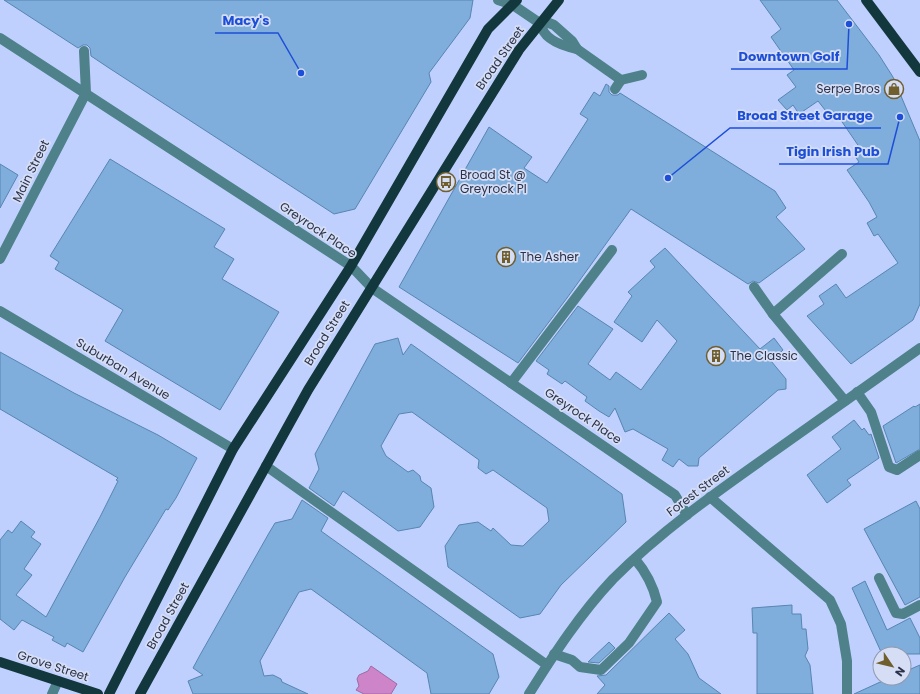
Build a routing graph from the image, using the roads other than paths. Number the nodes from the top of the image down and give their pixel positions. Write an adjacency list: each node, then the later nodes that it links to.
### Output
1 (498, 0): 4 (street)
2 (559, 0): 5 (main road, Broad Street)
3 (866, 0): 8 (main road)
4 (515, 2): 5 (street); 16 (main road, Broad Street)
5 (541, 24): 10 (street); 18 (main road, Broad Street)
6 (0, 38): 12 (street, Greyrock Place)
7 (84, 51): 12 (street)
8 (920, 72)
9 (642, 74): 10 (street)
10 (621, 80): 11 (street)
11 (615, 89)
12 (86, 93): 15 (street, Main Street); 16 (street, Greyrock Place)
13 (612, 250): 22 (street)
14 (842, 254): 20 (street)
15 (0, 259)
16 (351, 266): 18 (street, Greyrock Place); 25 (main road, Broad Street)
17 (754, 287): 20 (street)
18 (372, 288): 22 (street, Greyrock Place); 27 (main road, Broad Street)
19 (0, 311): 25 (street, Suburban Avenue)
20 (773, 314): 24 (street)
21 (920, 348): 23 (street, Forest Street)
22 (511, 383): 29 (street, Greyrock Place)
23 (858, 392): 24 (street, Forest Street); 26 (street)
24 (845, 401): 28 (street, Forest Street)
25 (233, 449): 39 (main road, Broad Street)
26 (920, 454)
27 (266, 466): 35 (street); 40 (main road, Broad Street)
28 (710, 497): 29 (street, Forest Street); 42 (street)
29 (687, 515): 30 (street, Forest Street)
30 (635, 558): 33 (street, Forest Street); 33 (street)
31 (879, 578): 32 (street)
32 (920, 605)
33 (554, 654): 35 (street, Forest Street)
34 (0, 662): 36 (main road, Grove Street)
35 (547, 665): 41 (street, Forest Street)
36 (58, 681): 37 (street); 38 (main road, Grove Street)
37 (52, 694)
38 (98, 694)
39 (109, 694)
40 (140, 694)
41 (529, 694)
42 (847, 694)

